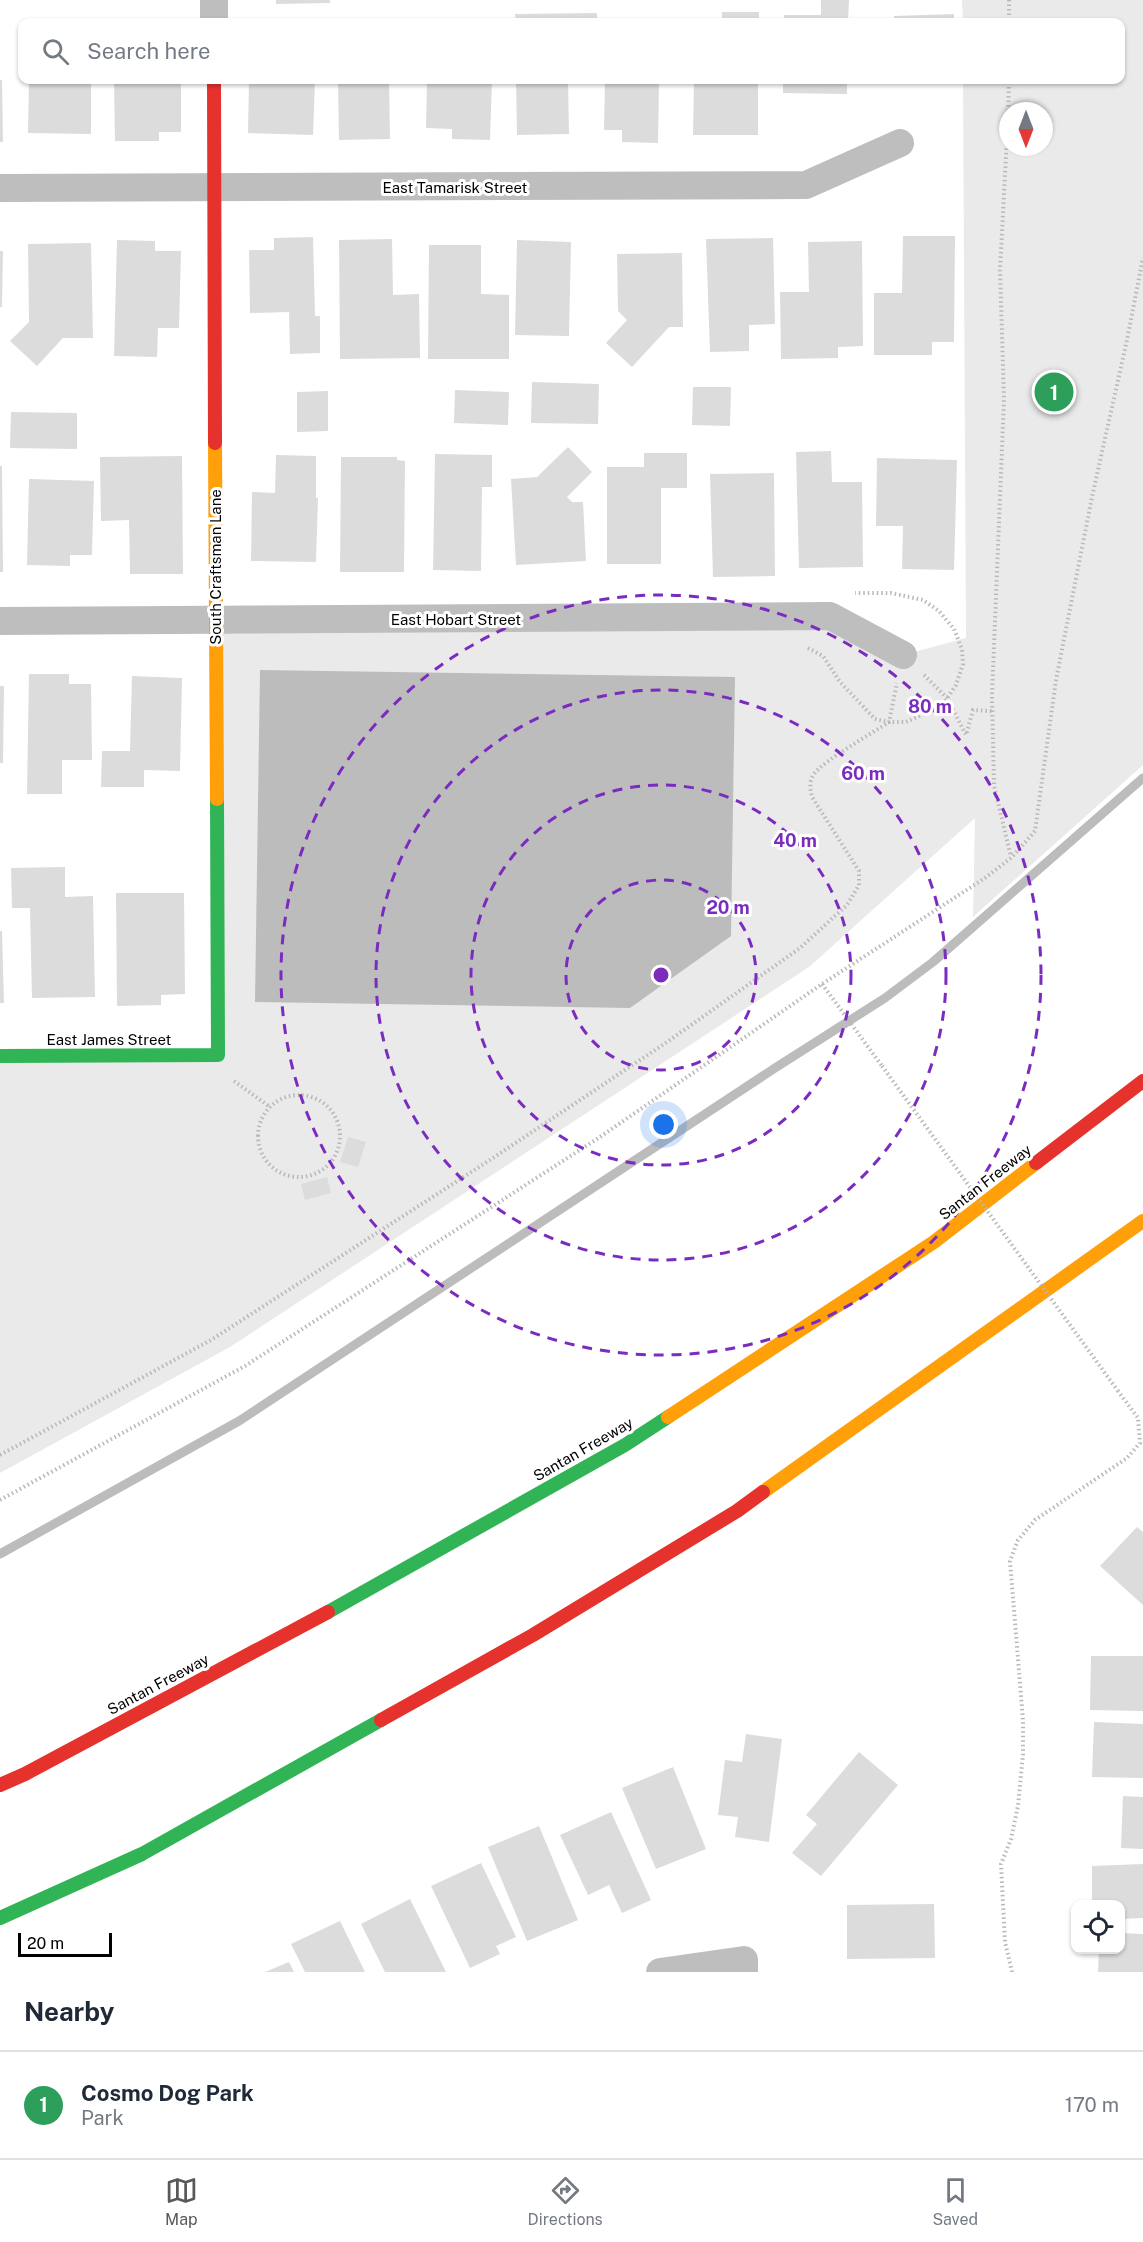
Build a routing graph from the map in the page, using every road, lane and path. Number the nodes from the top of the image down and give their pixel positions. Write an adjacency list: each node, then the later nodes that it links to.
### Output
1 (214, 0): 3 (street)
2 (1009, 0): 4 (path)
3 (214, 18)
4 (1010, 18)
5 (214, 84): 11 (main road, South Craftsman Lane)
6 (1009, 84): 7 (path)
7 (1008, 102)
8 (900, 143): 11 (street, East Tamarisk Street)
9 (1006, 156): 16 (path)
10 (0, 188): 11 (street, East Tamarisk Street)
11 (214, 188): 13 (main road, South Craftsman Lane)
12 (1143, 258): 17 (path)
13 (215, 620): 14 (street, East Hobart Street); 15 (street, East Hobart Street); 19 (main road, South Craftsman Lane)
14 (0, 621)
15 (903, 655): 16 (path); 24 (path)
16 (992, 711): 17 (path)
17 (1011, 858): 18 (path)
18 (822, 984): 25 (path); 30 (path, bridge)
19 (218, 1055): 20 (main road, East James Street); 22 (path)
20 (0, 1056)
21 (1143, 1081): 26 (main road, Santan Freeway)
22 (270, 1107): 22 (path)
23 (1143, 1221): 27 (main road)
24 (0, 1455)
25 (0, 1500)
26 (0, 1785)
27 (0, 1918)
28 (744, 1966): 29 (street)
29 (660, 1972)
30 (1012, 1972)

